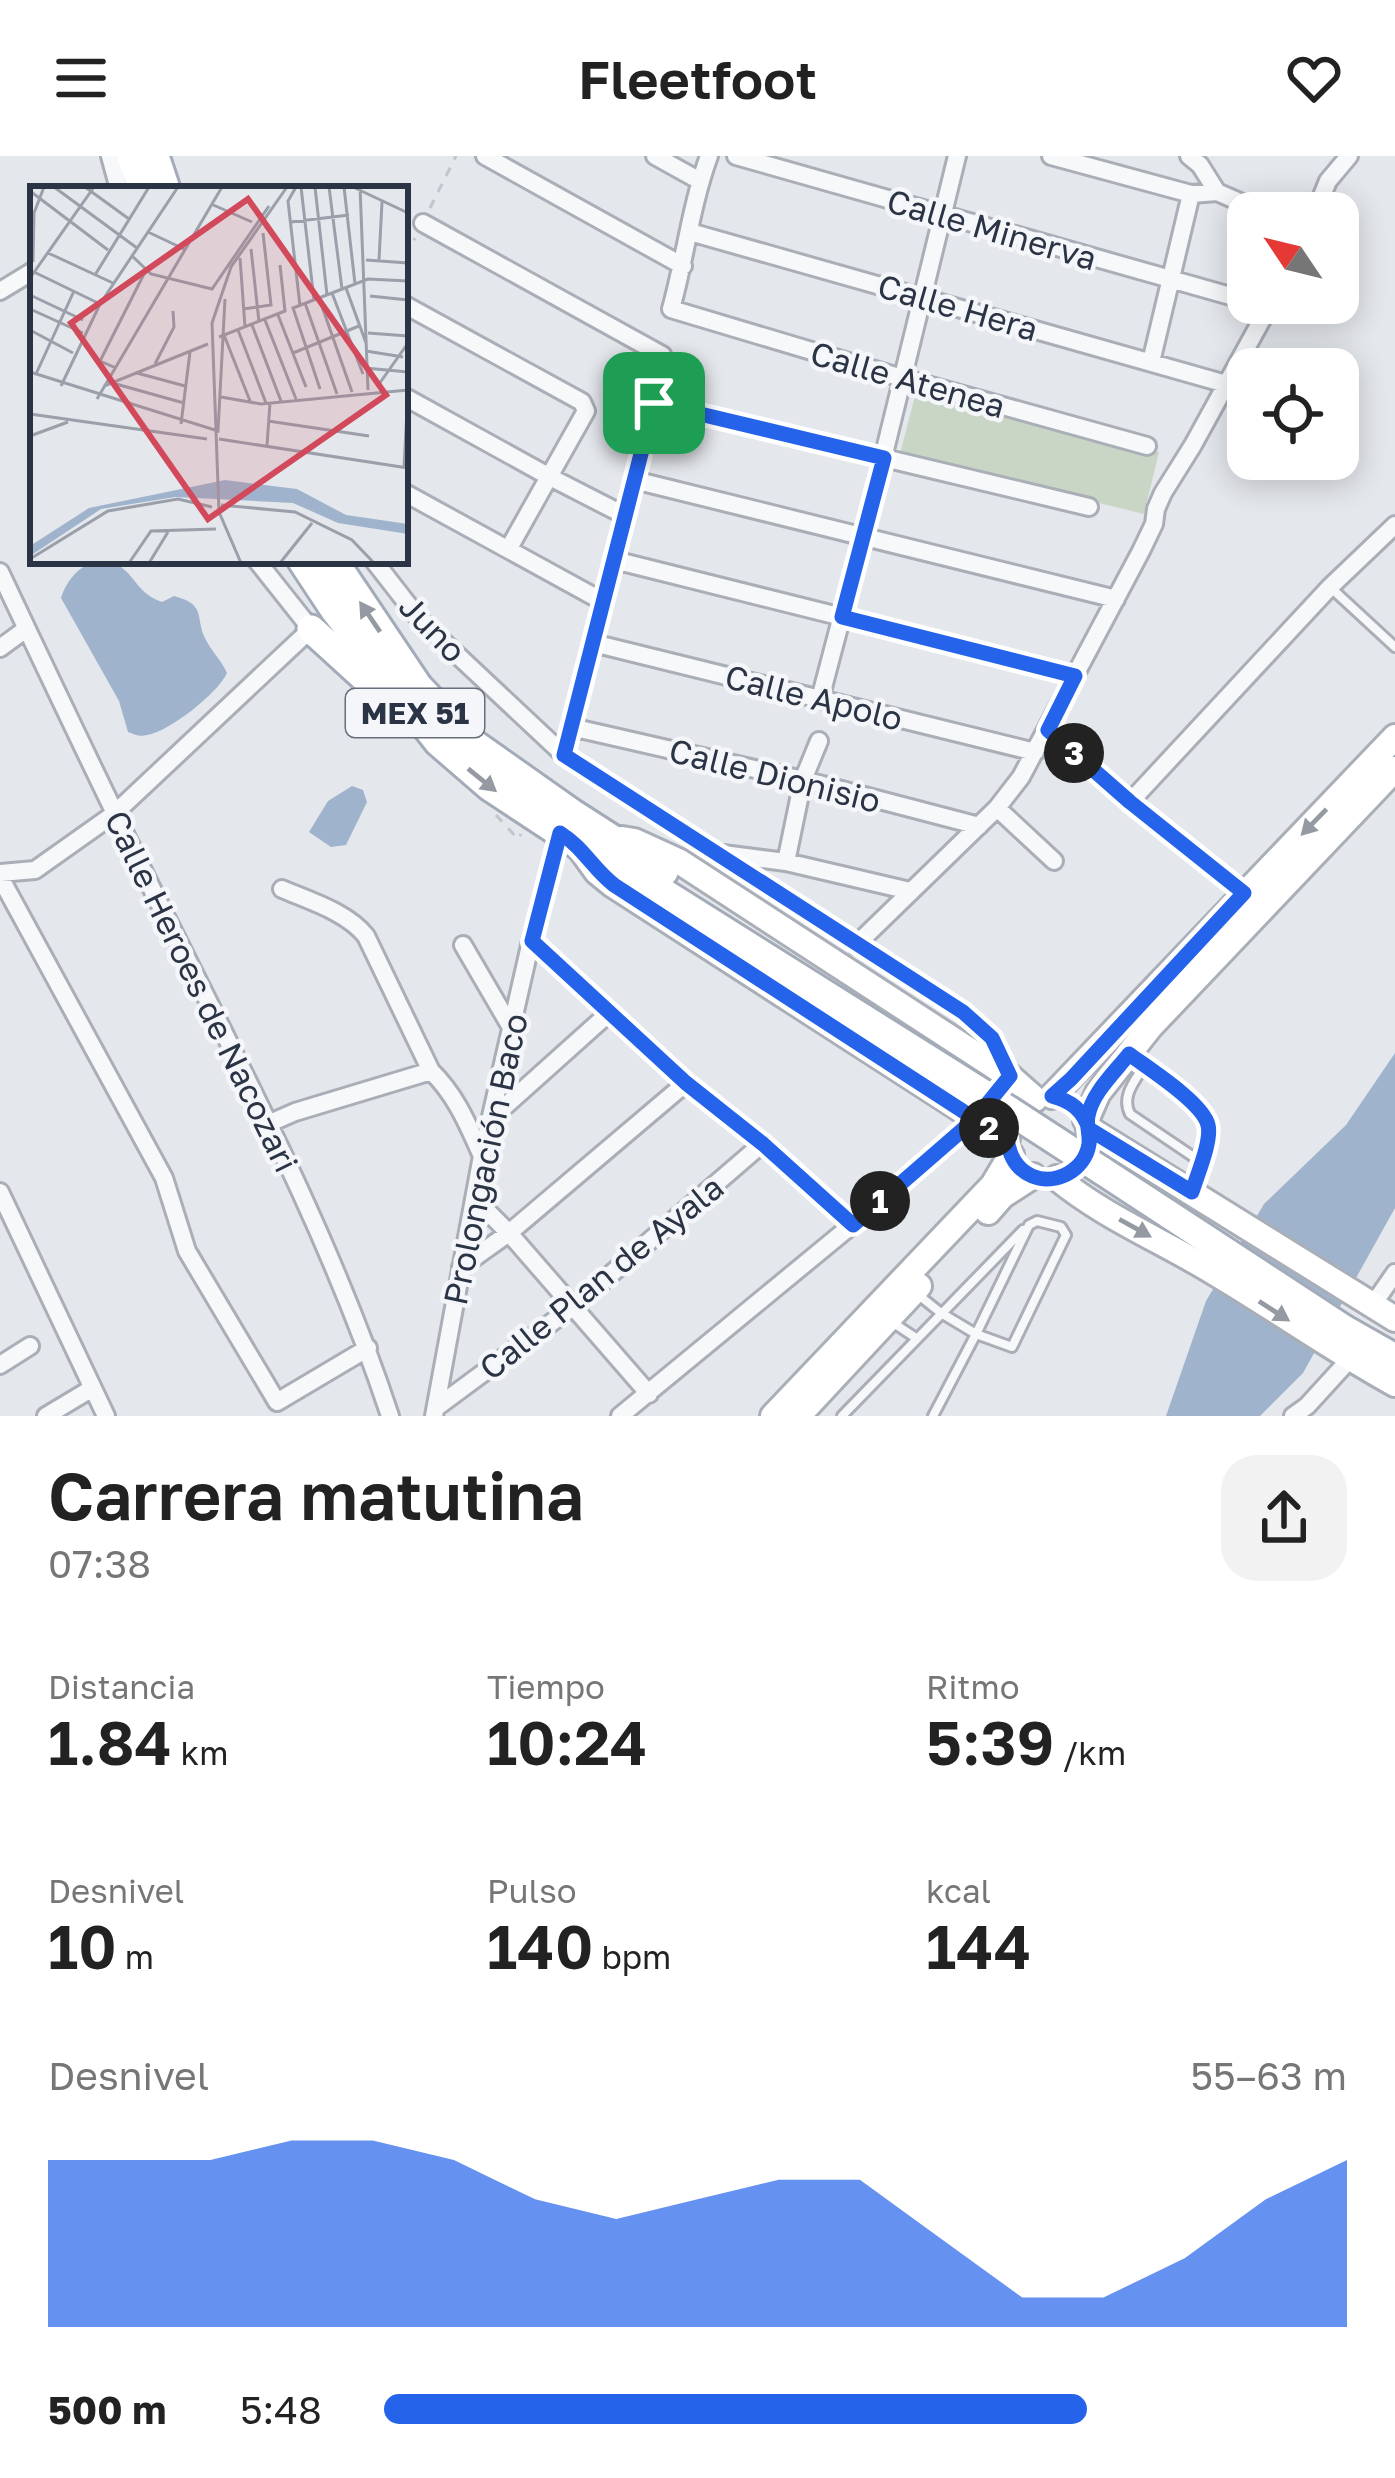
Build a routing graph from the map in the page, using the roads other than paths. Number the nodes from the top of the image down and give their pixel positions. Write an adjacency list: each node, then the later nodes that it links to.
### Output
1 (110, 156): 15 (street)
2 (131, 156): 16 (main road)
3 (155, 156): 17 (main road)
4 (485, 156): 25 (street)
5 (655, 156): 13 (street)
6 (709, 156): 13 (street)
7 (736, 156): 22 (street, Calle Minerva)
8 (957, 156): 22 (street)
9 (1051, 156): 20 (street)
10 (1328, 156): 14 (street)
11 (1348, 156): 14 (street)
12 (1198, 159): 18 (street)
13 (700, 181): 24 (street)
14 (1328, 181): 19 (street)
15 (118, 186)
16 (141, 186)
17 (165, 186)
18 (1217, 192): 20 (street); 21 (street)
19 (1324, 192)
20 (1191, 194): 27 (street)
21 (1227, 196)
22 (943, 216): 27 (street, Calle Minerva); 30 (street)
23 (423, 223): 37 (street)
24 (690, 232): 25 (street); 30 (street, Calle Hera)
25 (683, 266): 34 (street, Calle Atenea)
26 (30, 273): 28 (street)
27 (1172, 279): 29 (street, Calle Minerva); 33 (street)
28 (0, 291)
29 (1227, 294)
30 (922, 296): 33 (street, Calle Hera); 34 (street)
31 (408, 306): 40 (street)
32 (1252, 324): 35 (street)
33 (1151, 362): 35 (street, Calle Hera)
34 (902, 378): 38 (street, Calle Atenea); 39 (street)
35 (1226, 384): 55 (street)
36 (408, 399): 40 (street)
37 (654, 403): 39 (street); 41 (street)
38 (1147, 446)
39 (884, 458): 43 (street)
40 (548, 476): 44 (street); 47 (street)
41 (634, 480): 44 (street); 46 (street)
42 (408, 495): 47 (street)
43 (1089, 507)
44 (624, 514): 48 (street)
45 (1395, 525): 54 (street)
46 (863, 536): 55 (street); 57 (street)
47 (508, 548): 56 (street)
48 (614, 560): 56 (street); 57 (street)
49 (259, 564): 59 (street)
50 (304, 564): 69 (main road, MEX 51)
51 (336, 564): 94 (main road, MEX 51, one-way to 51)
52 (376, 564): 71 (street, Juno)
53 (0, 572): 58 (street, Calle Heroes de Nacozari)
54 (1330, 587): 61 (lane); 74 (street)
55 (1116, 599): 63 (street)
56 (602, 601): 60 (street)
57 (842, 617): 63 (street); 64 (street)
58 (26, 628): 62 (street); 76 (street, Calle Heroes de Nacozari)
59 (311, 629): 69 (main road); 76 (street)
60 (593, 643): 64 (street, Calle Apolo); 65 (street)
61 (1395, 647)
62 (0, 648)
63 (1075, 676): 66 (street)
64 (820, 699): 70 (street, Calle Apolo)
65 (572, 727): 71 (street); 73 (street, Calle Dionisio)
66 (1048, 730): 70 (street); 74 (street)
67 (1395, 737): 85 (main road, one-way to 85)
68 (819, 741): 73 (street)
69 (438, 742): 78 (main road, MEX 51, one-way to 78)
70 (1035, 752): 75 (street)
71 (564, 755): 79 (street, Juno)
72 (1395, 769): 91 (main road)
73 (803, 780): 77 (street, Calle Dionisio); 81 (street)
74 (1130, 802): 85 (street)
75 (998, 808): 77 (street); 80 (street)
76 (114, 814): 82 (street); 97 (street, Calle Heroes de Nacozari)
77 (979, 826): 84 (street)
78 (569, 839): 86 (street, Prolongación Baco); 94 (main road, MEX 51)
79 (720, 854): 81 (street); 88 (street, Juno)
80 (1054, 861)
81 (786, 862): 84 (street)
82 (0, 875): 124 (street)
83 (283, 889): 92 (street)
84 (910, 891): 88 (street)
85 (1244, 893): 95 (main road)
86 (532, 941): 89 (street); 90 (street, Prolongación Baco)
87 (463, 945): 90 (street)
88 (856, 945): 94 (street, Juno)
89 (609, 1013): 93 (street); 96 (street)
90 (512, 1029): 96 (street, Prolongación Baco)
91 (1137, 1060): 98 (main road); 102 (lane); 102 (lane)
92 (431, 1071): 97 (street); 101 (street)
93 (686, 1083): 99 (street); 110 (street)
94 (990, 1092): 95 (main road); 100 (main road); 108 (street); 111 (main road, MEX 51)
95 (1043, 1097): 98 (main road); 100 (main road)
96 (493, 1118): 101 (street, Prolongación Baco)
97 (269, 1123): 124 (street, Calle Heroes de Nacozari)
98 (1088, 1124): 103 (main road); 105 (main road)
99 (763, 1144): 108 (street); 115 (street, Calle Plan de Ayala)
100 (1009, 1147): 103 (main road); 135 (main road)
101 (482, 1156): 106 (street, Prolongación Baco)
102 (1201, 1162): 105 (lane)
103 (1045, 1177): 111 (main road, one-way to 111); 114 (main road)
104 (0, 1192): 107 (street)
105 (1192, 1192): 111 (main road)
106 (475, 1199): 110 (street); 112 (street, Prolongación Baco)
107 (5, 1218): 128 (street)
108 (853, 1225): 129 (street)
109 (1029, 1226): 116 (lane); 120 (lane); 120 (lane)
110 (509, 1234): 112 (street); 115 (street)
111 (1234, 1248): 119 (main road, MEX 51)
112 (461, 1267): 130 (street, Prolongación Baco)
113 (1395, 1273): 119 (street)
114 (914, 1291): 116 (lane); 118 (main road)
115 (574, 1306): 129 (street); 130 (street, Calle Plan de Ayala)
116 (941, 1313): 120 (lane); 121 (lane)
117 (1395, 1318): 119 (main road)
118 (889, 1319): 121 (lane); 136 (main road)
119 (1352, 1326): 122 (main road, MEX 51); 125 (main road, MEX 51); 127 (main road); 139 (street)
120 (976, 1334): 138 (lane)
121 (916, 1338): 137 (lane)
122 (1395, 1339)
123 (30, 1346): 126 (street)
124 (368, 1348): 133 (street, Calle Heroes de Nacozari)
125 (1395, 1358)
126 (0, 1365)
127 (1395, 1384)
128 (92, 1389): 131 (street); 132 (street)
129 (649, 1394): 134 (street)
130 (435, 1412)
131 (46, 1416)
132 (106, 1416)
133 (391, 1416)
134 (620, 1416)
135 (772, 1416)
136 (799, 1416)
137 (842, 1416)
138 (933, 1416)
139 (1294, 1416)

